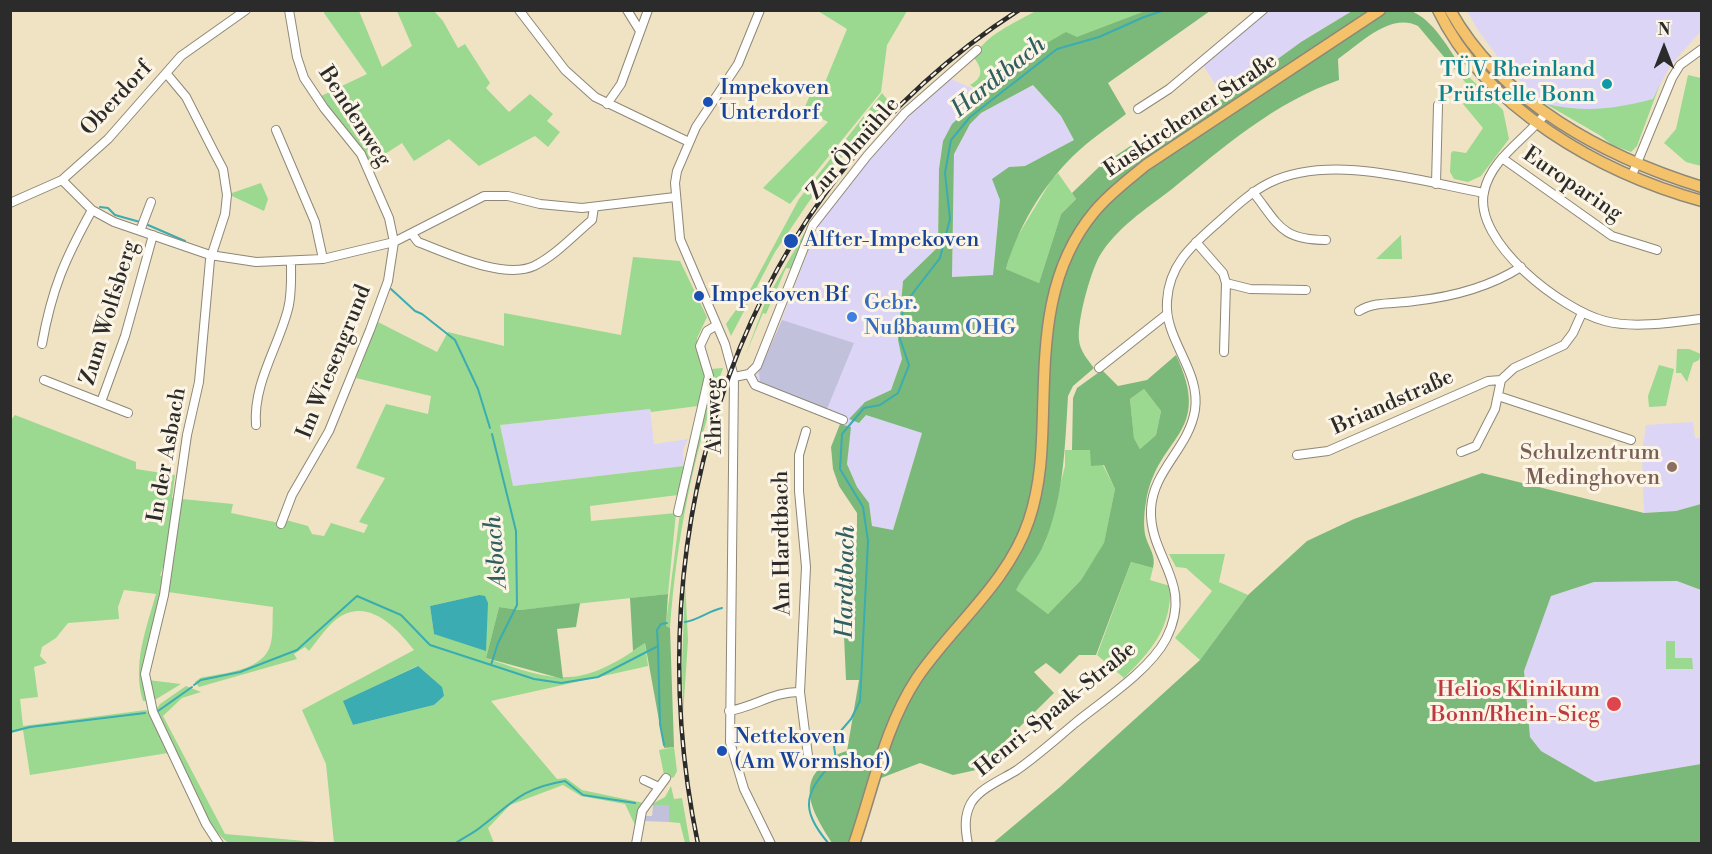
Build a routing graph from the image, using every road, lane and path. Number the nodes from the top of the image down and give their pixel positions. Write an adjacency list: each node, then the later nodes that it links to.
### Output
1 (246, 10): 13 (street, Oberdorf)
2 (289, 10): 39 (street, Bendenweg)
3 (519, 10): 14 (street)
4 (627, 10): 10 (street)
5 (648, 10): 10 (street)
6 (760, 10): 20 (street, Ahrweg)
7 (1263, 10): 16 (street)
8 (1380, 10): 80 (main road, Euskirchener Straße)
9 (1441, 12): 17 (main road); 18 (main road)
10 (640, 31): 14 (street)
11 (1701, 49): 22 (street)
12 (976, 50): 56 (street, Zur Ölmühle)
13 (166, 73): 24 (street, Oberdorf); 42 (street, In der Asbach)
14 (607, 104): 20 (street)
15 (1438, 105): 25 (street)
16 (1138, 109)
17 (1546, 113): 18 (street, Europaring); 22 (main road)
18 (1537, 124): 21 (street, Europaring); 23 (main road)
19 (276, 130): 43 (street)
20 (689, 142): 29 (street, Ahrweg)
21 (1502, 159): 28 (street, Europaring); 41 (street, Europaring)
22 (1637, 164): 23 (street); 26 (main road)
23 (1632, 175): 30 (main road)
24 (62, 180): 32 (street, Oberdorf); 34 (street)
25 (1436, 184): 27 (street); 28 (street)
26 (1701, 187)
27 (1253, 192): 38 (street); 40 (street)
28 (1484, 193): 45 (street)
29 (675, 197): 33 (street); 52 (street, Ahrweg)
30 (1701, 201)
31 (151, 202): 35 (street)
32 (10, 203)
33 (594, 207): 36 (street); 36 (street)
34 (92, 210): 35 (street); 53 (street)
35 (141, 231): 37 (street)
36 (412, 234): 39 (street)
37 (153, 235): 42 (street); 61 (street, Zum Wolfsberg)
38 (1326, 240)
39 (394, 242): 43 (street); 70 (street, Im Wiesengrund)
40 (1196, 242): 46 (street); 50 (street)
41 (1657, 250)
42 (210, 255): 44 (street); 77 (street, In der Asbach)
43 (323, 259): 44 (street)
44 (291, 262): 64 (street)
45 (1521, 267): 48 (street); 49 (street)
46 (1226, 283): 47 (street); 54 (street)
47 (1306, 290)
48 (1359, 311)
49 (1582, 313): 51 (street); 59 (street, Briandstraße)
50 (1166, 315): 55 (street); 81 (street, Henri-Spaak-Straße)
51 (1701, 319)
52 (717, 325): 57 (street, Ahrweg); 69 (street)
53 (42, 344)
54 (1224, 352)
55 (1099, 368)
56 (749, 374): 57 (street); 63 (street)
57 (734, 377): 72 (street, Ahrweg)
58 (44, 380): 61 (street, Zum Wolfsberg)
59 (1501, 380): 60 (street); 68 (street, Briandstraße)
60 (1498, 396): 66 (street); 67 (street)
61 (100, 402): 62 (street, Zum Wolfsberg)
62 (128, 413)
63 (843, 420)
64 (256, 425)
65 (806, 431): 71 (street, Am Hardtbach)
66 (1631, 440)
67 (1461, 452)
68 (1298, 455)
69 (678, 512)
70 (281, 524)
71 (800, 692): 72 (street); 73 (street, Am Hardtbach)
72 (729, 711): 79 (street, Ahrweg)
73 (808, 756)
74 (666, 778): 76 (street)
75 (644, 780): 76 (street)
76 (659, 787): 78 (street)
77 (219, 843)
78 (636, 843)
79 (771, 843)
80 (854, 843)
81 (968, 843)

